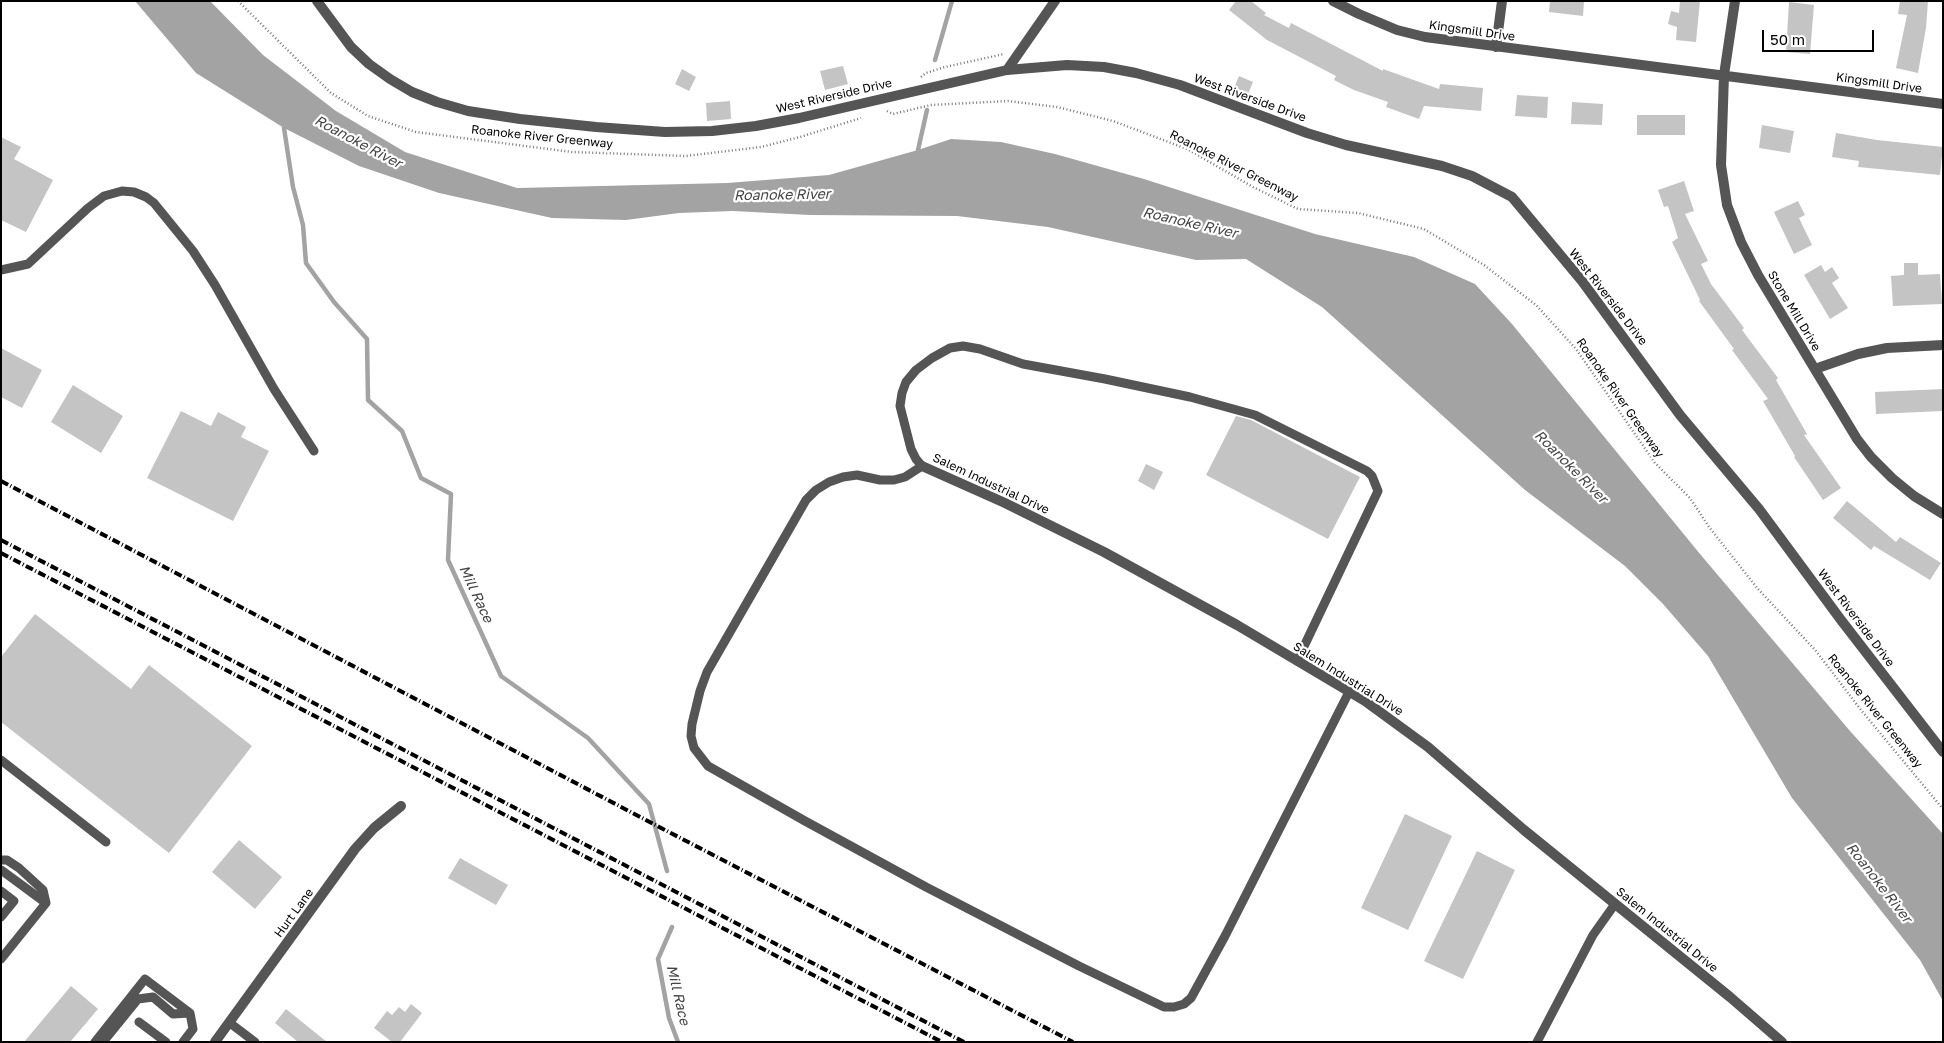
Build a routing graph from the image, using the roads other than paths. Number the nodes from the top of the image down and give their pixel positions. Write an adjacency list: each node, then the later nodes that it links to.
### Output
1 (317, 1): 7 (street, West Riverside Drive)
2 (1054, 1): 7 (street)
3 (1333, 1): 6 (street, Kingsmill Drive)
4 (1502, 1): 6 (street)
5 (1734, 1): 8 (street, Stone Mill Drive)
6 (1496, 47): 8 (street, Kingsmill Drive)
7 (1007, 70): 18 (street, West Riverside Drive)
8 (1724, 75): 9 (street, Kingsmill Drive); 12 (street, Stone Mill Drive)
9 (1943, 104)
10 (1, 270): 13 (lane)
11 (1943, 346): 12 (street)
12 (1815, 369): 15 (street, Stone Mill Drive)
13 (314, 451)
14 (922, 466): 16 (street, Salem Industrial Drive); 16 (lane); 17 (lane)
15 (1943, 514)
16 (1297, 661): 17 (street, Salem Industrial Drive)
17 (1349, 692): 26 (street, Salem Industrial Drive)
18 (1943, 752)
19 (1, 760): 21 (lane)
20 (401, 806): 31 (street, Hurt Lane)
21 (106, 842)
22 (1, 860): 25 (lane)
23 (1, 870): 25 (lane)
24 (1, 891): 27 (lane)
25 (46, 903): 28 (lane)
26 (1615, 904): 38 (lane); 39 (street, Salem Industrial Drive)
27 (1, 916)
28 (1, 959)
29 (190, 1013): 32 (lane); 33 (lane); 35 (lane)
30 (140, 1022): 34 (lane)
31 (230, 1023): 36 (street, Hurt Lane); 37 (lane)
32 (95, 1042)
33 (103, 1042)
34 (166, 1042)
35 (183, 1042)
36 (215, 1042)
37 (255, 1042)
38 (1537, 1042)
39 (1782, 1042)

